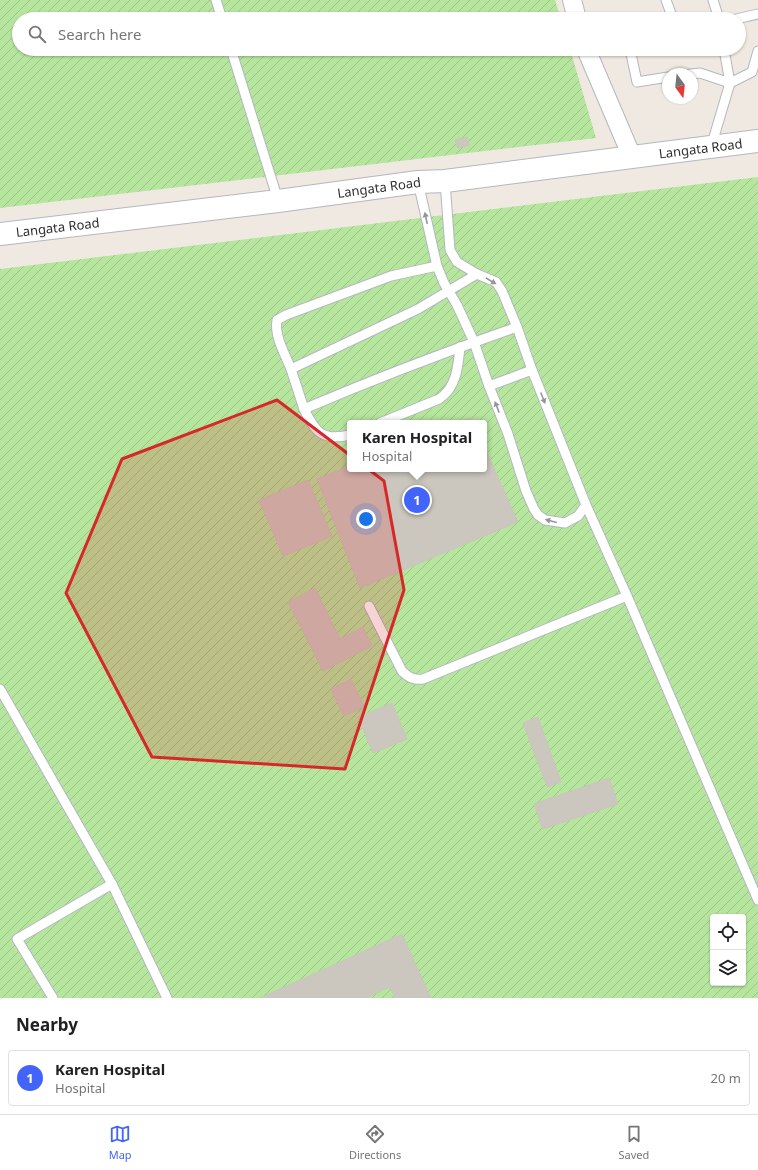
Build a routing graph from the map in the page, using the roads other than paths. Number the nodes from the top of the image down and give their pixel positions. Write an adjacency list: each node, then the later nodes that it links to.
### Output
1 (216, 0): 5 (lane)
2 (572, 0): 6 (street)
3 (666, 0): 7 (lane)
4 (713, 0): 8 (lane)
5 (220, 12)
6 (575, 12)
7 (670, 12)
8 (717, 12)
9 (758, 14): 10 (lane)
10 (746, 17)
11 (758, 50): 18 (lane)
12 (233, 56): 24 (lane)
13 (591, 56): 21 (street)
14 (631, 56): 17 (lane)
15 (725, 56): 18 (lane)
16 (698, 73): 18 (lane)
17 (662, 78)
18 (730, 83): 20 (lane)
19 (758, 141): 20 (main road, Langata Road)
20 (711, 147): 21 (main road, Langata Road)
21 (632, 157): 22 (main road, Langata Road)
22 (445, 181): 23 (main road, Langata Road); 27 (lane)
23 (418, 182): 24 (main road, Langata Road); 26 (lane, one-way to 23)
24 (278, 201): 25 (main road, Langata Road)
25 (0, 234)
26 (437, 266): 28 (lane); 32 (lane)
27 (477, 274): 28 (lane); 29 (lane, one-way to 29)
28 (447, 290): 30 (lane); 32 (lane)
29 (517, 327): 30 (lane); 33 (lane)
30 (474, 342): 31 (lane); 34 (lane)
31 (460, 347): 35 (lane); 36 (lane)
32 (291, 369): 35 (lane)
33 (532, 370): 34 (lane); 38 (lane, one-way to 38)
34 (489, 386): 38 (lane, one-way to 34)
35 (304, 409): 37 (lane)
36 (387, 420)
37 (347, 436)
38 (586, 505): 39 (lane)
39 (627, 596): 40 (lane); 43 (lane)
40 (369, 606)
41 (0, 689): 42 (lane)
42 (112, 884): 44 (lane); 45 (lane)
43 (758, 900)
44 (53, 998)
45 (167, 998)

